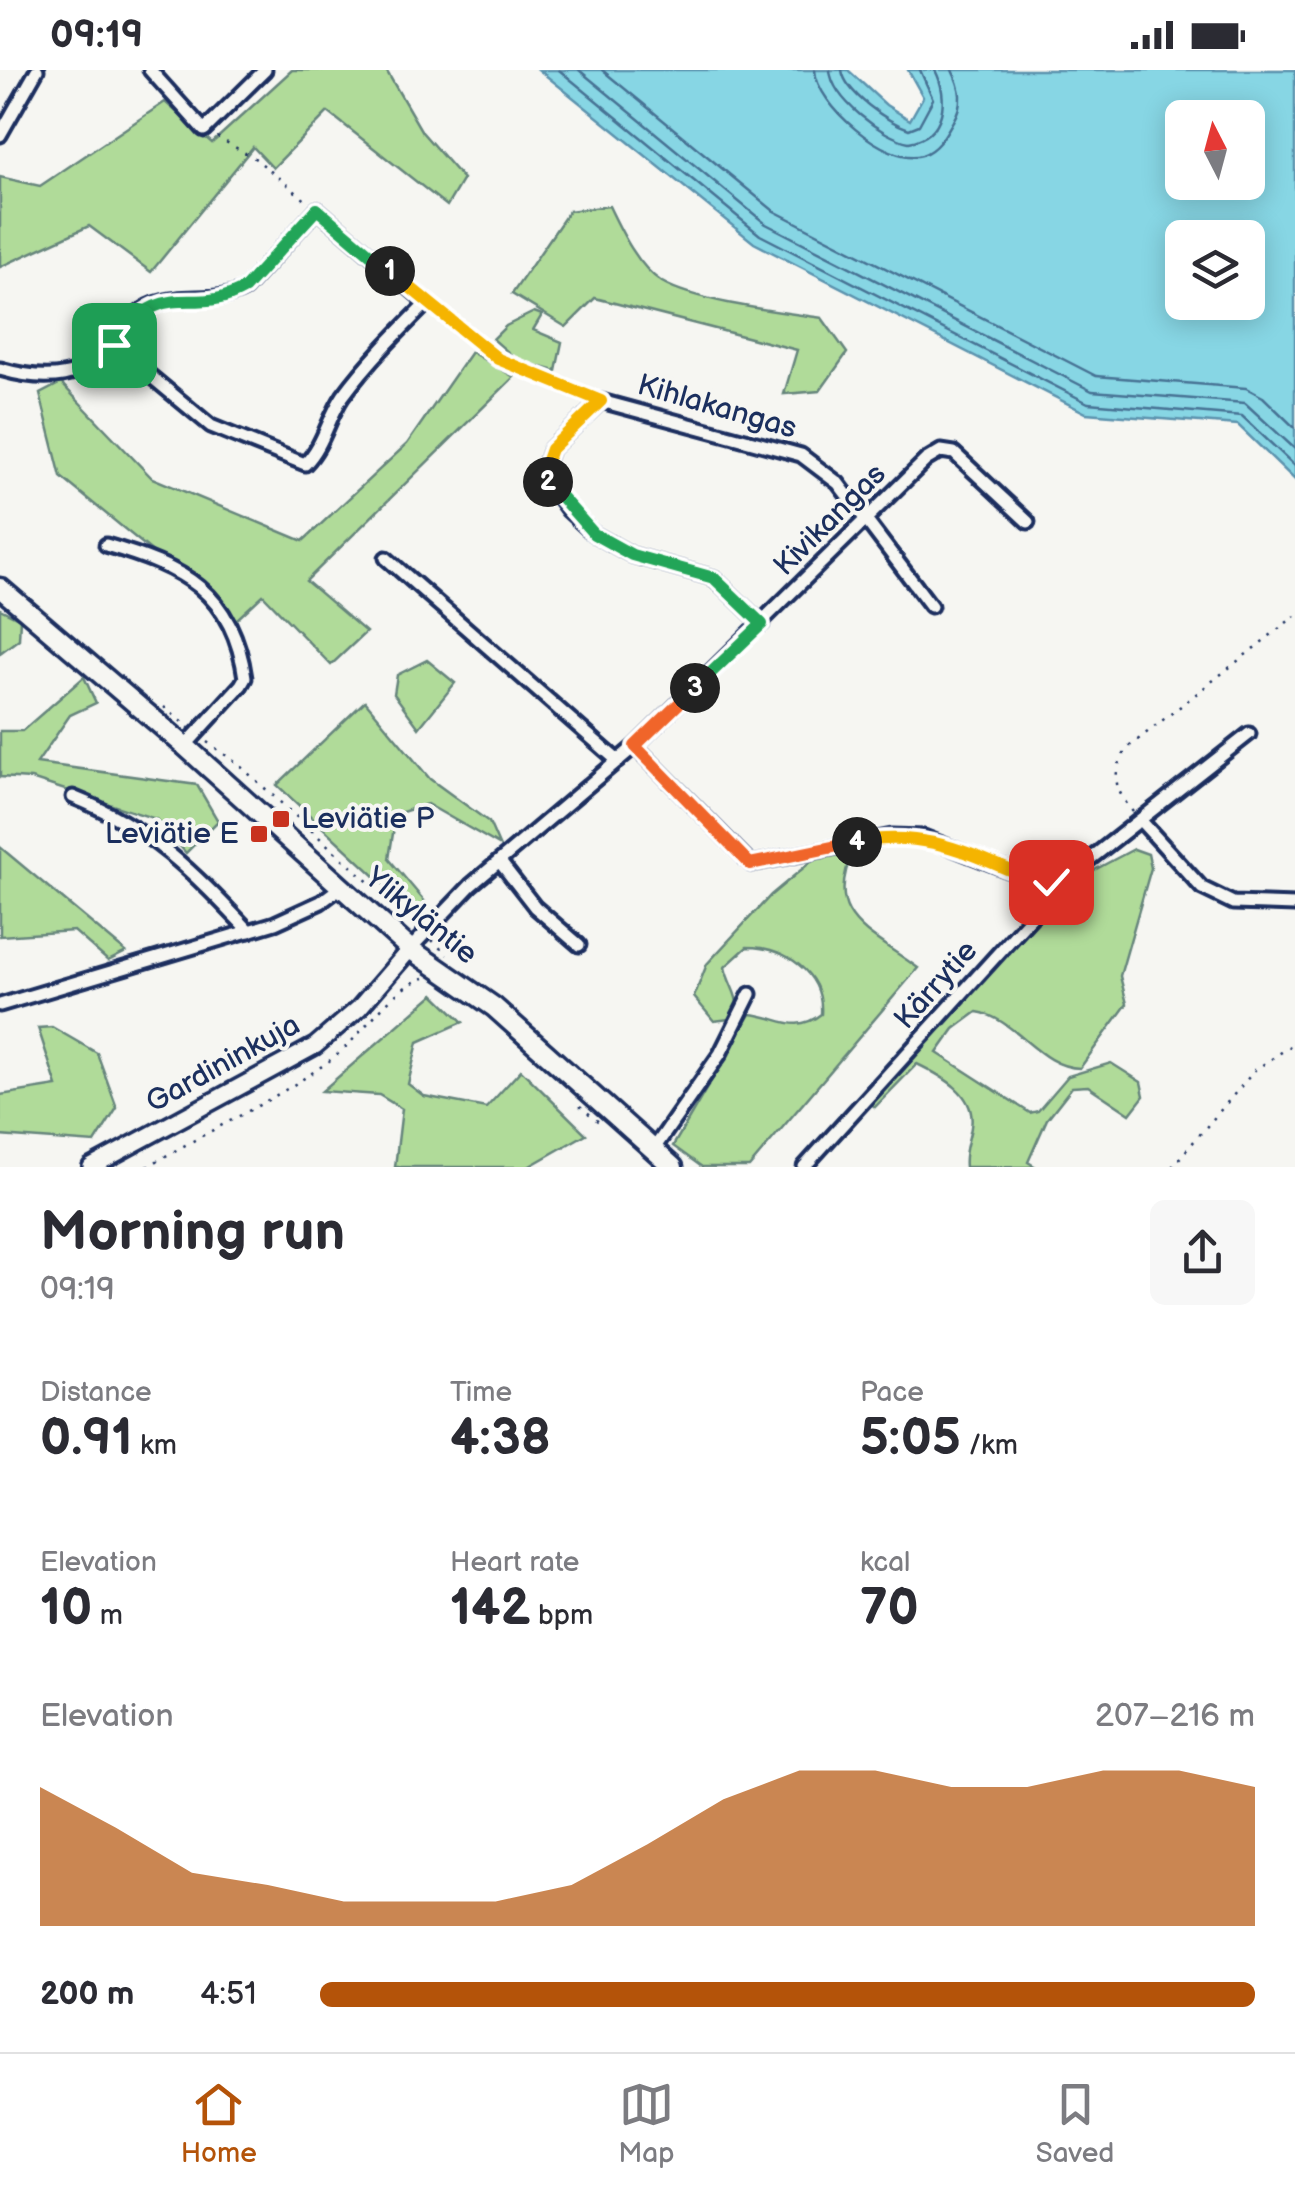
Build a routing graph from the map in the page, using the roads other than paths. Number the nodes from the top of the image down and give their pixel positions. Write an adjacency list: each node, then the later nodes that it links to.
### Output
1 (37, 70): 4 (street)
2 (150, 70): 3 (street)
3 (265, 70)
4 (0, 135)
5 (114, 345): 5 (street); 6 (street)
6 (0, 369)
7 (865, 518): 8 (street, Kivikangas); 12 (street, Kihlakangas); 13 (street, Kivikangas); 13 (street, Kihlakangas)
8 (1028, 522)
9 (106, 544): 15 (street)
10 (386, 558): 17 (street)
11 (2, 591): 15 (main road, Ylikyläntie)
12 (931, 606)
13 (762, 624): 16 (street, Kivikangas)
14 (1249, 734): 19 (street, Kärrytie)
15 (185, 746): 22 (main road, Ylikyläntie)
16 (635, 746): 17 (street, Kivikangas); 21 (street)
17 (618, 761): 20 (street, Kivikangas)
18 (73, 798): 24 (street)
19 (1140, 820): 21 (street, Kärrytie); 23 (street)
20 (500, 862): 25 (street); 26 (street, Kivikangas)
21 (1051, 882): 32 (street, Kärrytie)
22 (341, 887): 24 (street); 26 (main road, Ylikyläntie)
23 (1295, 906)
24 (249, 931): 28 (street)
25 (579, 945)
26 (410, 949): 29 (main road, Ylikyläntie); 30 (street, Gardininkuja)
27 (750, 994): 29 (street)
28 (0, 1006)
29 (653, 1150): 31 (main road, Ylikyläntie)
30 (91, 1167)
31 (673, 1167)
32 (804, 1167)

